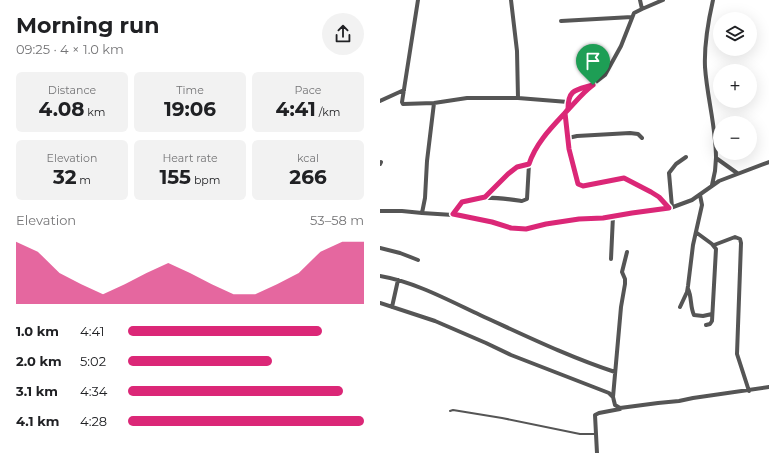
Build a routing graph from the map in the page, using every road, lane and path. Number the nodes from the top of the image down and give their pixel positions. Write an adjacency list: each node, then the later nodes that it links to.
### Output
1 (418, 0): 10 (street)
2 (511, 0): 11 (street)
3 (640, 0): 6 (street)
4 (663, 0): 6 (street)
5 (712, 0): 17 (street)
6 (642, 9): 7 (street)
7 (632, 17): 8 (street); 9 (street)
8 (561, 21)
9 (593, 85): 13 (street); 15 (street)
10 (404, 90): 12 (street); 14 (street)
11 (518, 98): 13 (street); 14 (street)
12 (380, 101)
13 (568, 102): 15 (street)
14 (434, 103): 31 (street)
15 (568, 109): 16 (street)
16 (565, 113): 18 (street); 24 (street)
17 (713, 122)
18 (568, 138): 19 (street); 29 (street)
19 (642, 138)
20 (686, 157): 29 (street)
21 (716, 160): 26 (street)
22 (719, 160): 25 (street)
23 (769, 162): 25 (street)
24 (529, 164): 28 (street); 28 (street)
25 (737, 173): 26 (street)
26 (712, 185): 27 (street)
27 (700, 195): 29 (street); 34 (street)
28 (485, 197): 32 (street)
29 (671, 208): 33 (street)
30 (380, 211): 31 (street)
31 (422, 214): 32 (street)
32 (453, 214): 33 (street)
33 (613, 216): 38 (street)
34 (697, 233): 35 (street); 42 (street)
35 (714, 246): 46 (street); 50 (street)
36 (380, 248): 39 (street)
37 (626, 252): 48 (street)
38 (611, 259)
39 (418, 260)
40 (380, 276): 41 (street)
41 (398, 280): 44 (street); 48 (street)
42 (688, 289): 45 (street); 46 (street)
43 (380, 303): 44 (street)
44 (392, 307): 51 (street)
45 (680, 307)
46 (712, 314): 47 (street)
47 (706, 325)
48 (615, 372): 51 (street)
49 (769, 387): 50 (street)
50 (749, 390): 52 (street)
51 (613, 397): 52 (street)
52 (620, 408): 54 (street)
53 (450, 411): 54 (lane)
54 (595, 434): 55 (street)
55 (596, 453)

